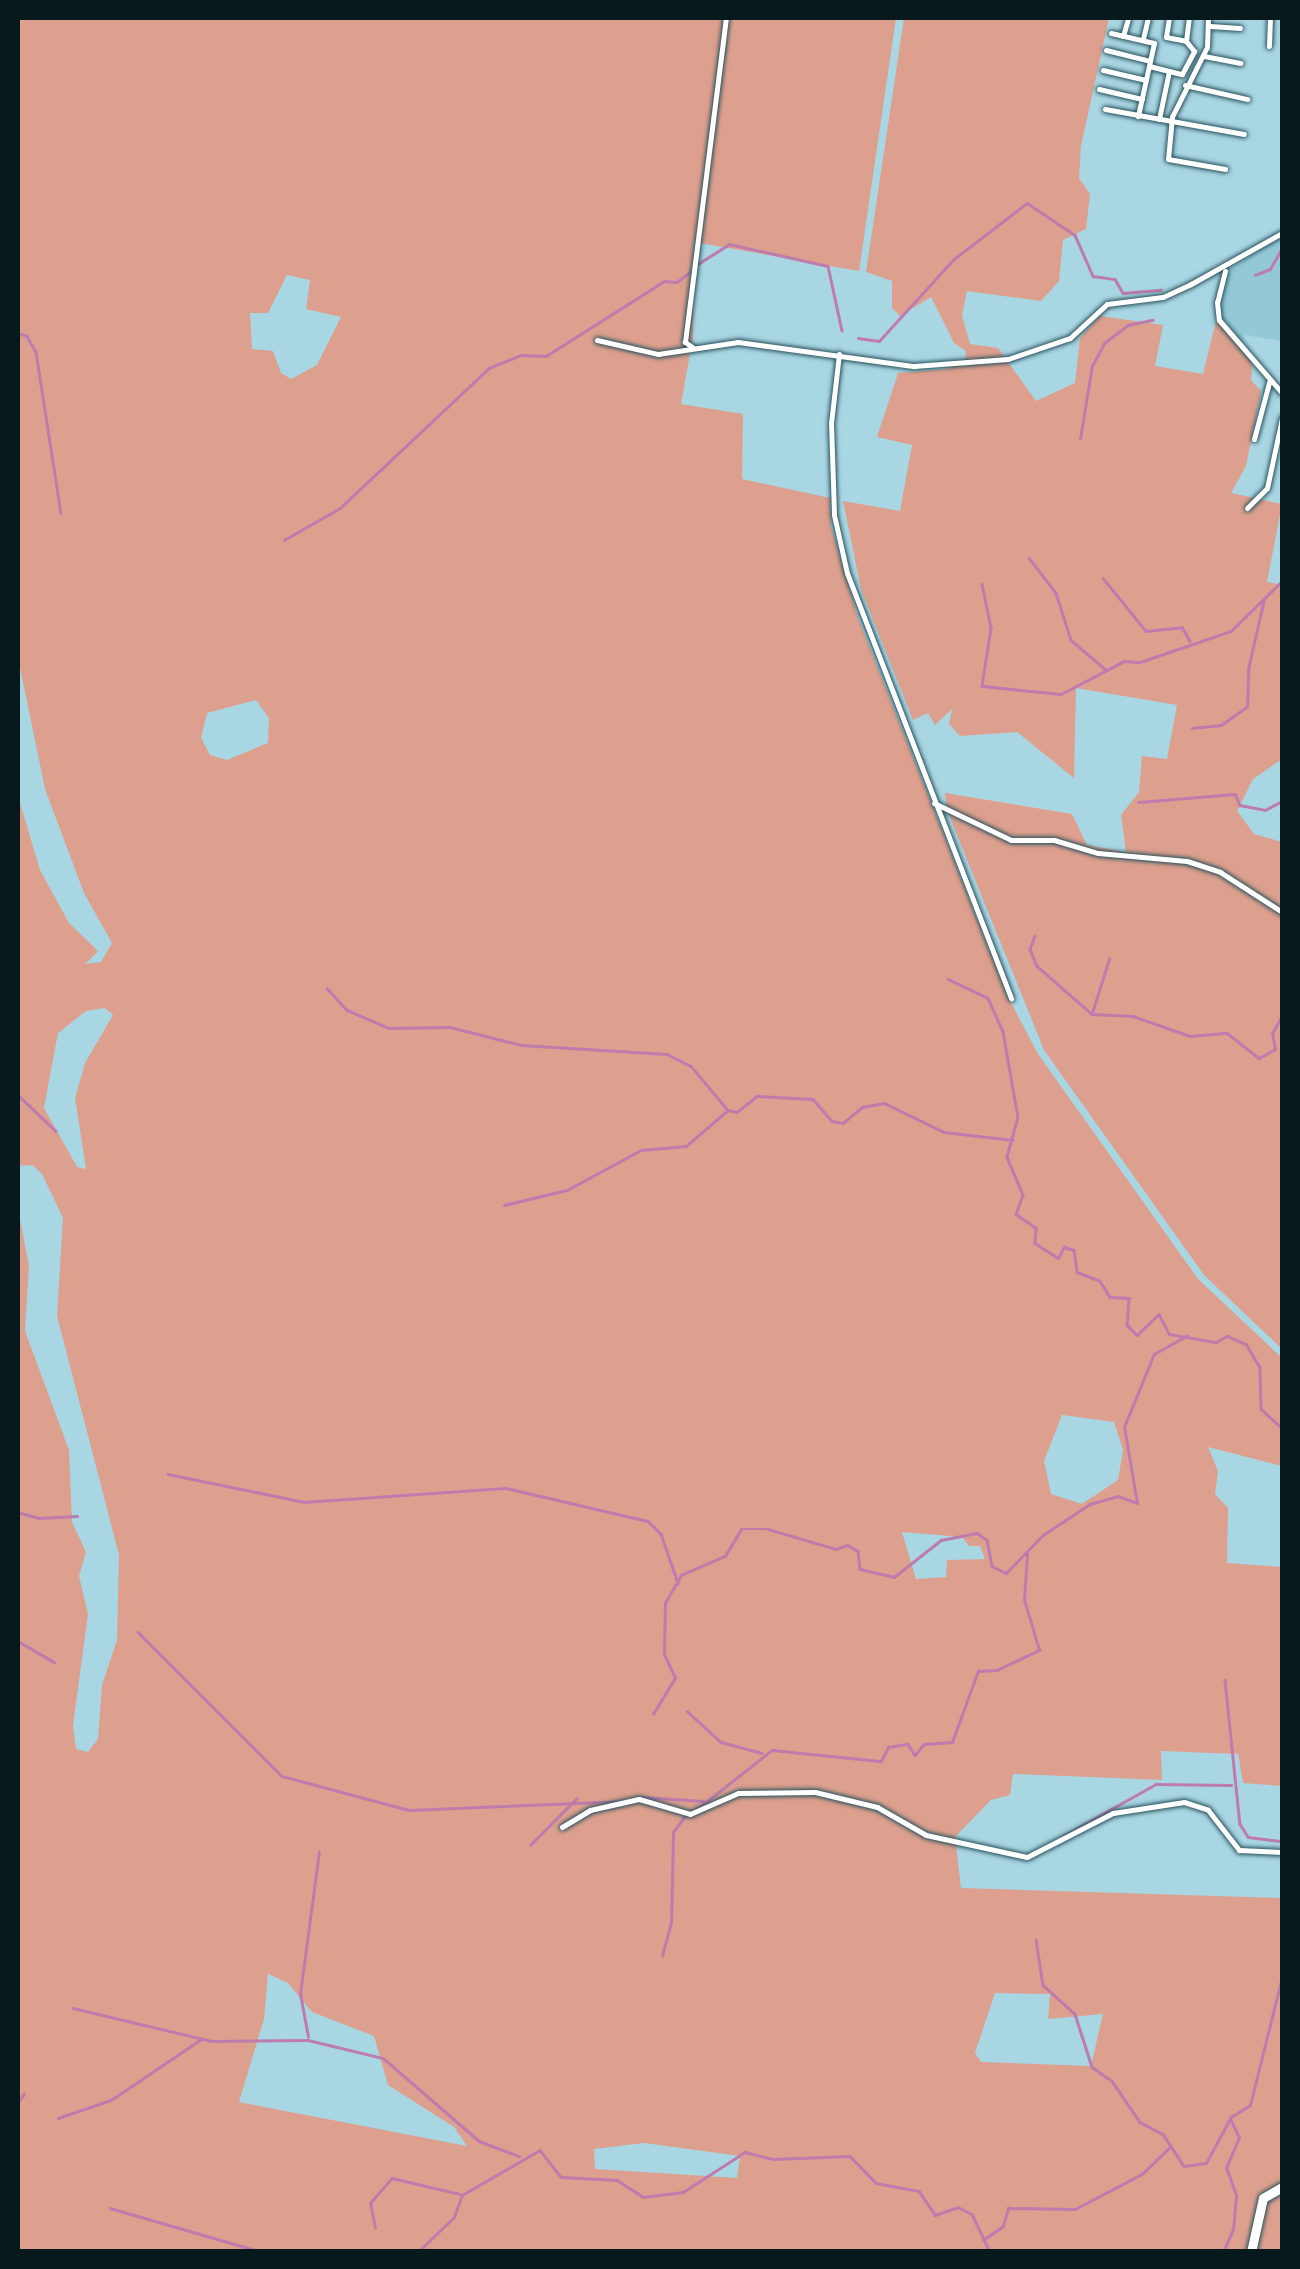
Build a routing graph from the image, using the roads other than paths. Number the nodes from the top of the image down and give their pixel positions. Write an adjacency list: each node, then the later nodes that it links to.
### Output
1 (726, 18): 35 (street)
2 (1128, 18): 11 (street)
3 (1148, 18): 12 (street)
4 (1169, 18): 13 (street)
5 (1189, 18): 13 (street)
6 (1208, 18): 8 (street)
7 (1270, 18): 14 (street)
8 (1210, 26): 9 (street); 16 (street)
9 (1240, 28)
10 (1111, 33): 11 (street)
11 (1123, 36): 12 (street)
12 (1143, 40): 17 (street)
13 (1186, 41): 20 (street)
14 (1270, 46)
15 (1106, 50): 17 (street)
16 (1204, 56): 18 (street); 22 (street)
17 (1150, 64): 20 (street); 21 (street)
18 (1240, 64)
19 (1102, 70): 21 (street)
20 (1169, 71): 28 (street)
21 (1146, 80): 24 (street)
22 (1185, 85): 25 (street); 29 (street)
23 (1099, 89): 24 (street)
24 (1142, 99): 27 (street)
25 (1247, 99)
26 (1105, 109): 27 (street)
27 (1138, 116): 28 (street)
28 (1159, 119): 29 (street)
29 (1171, 121): 30 (street); 31 (street)
30 (1244, 134)
31 (1225, 169)
32 (1282, 233): 33 (street)
33 (1226, 268): 36 (street); 37 (street)
34 (598, 340): 35 (street)
35 (694, 348): 36 (street)
36 (840, 354): 42 (street)
37 (1270, 379): 38 (street); 40 (street)
38 (1282, 394)
39 (1282, 418): 41 (street)
40 (1254, 439)
41 (1248, 508)
42 (934, 803): 43 (street); 44 (street)
43 (1282, 912)
44 (1011, 998)
45 (562, 1826): 46 (street)
46 (1282, 1852)
47 (1282, 2188): 48 (street)
48 (1251, 2252)

